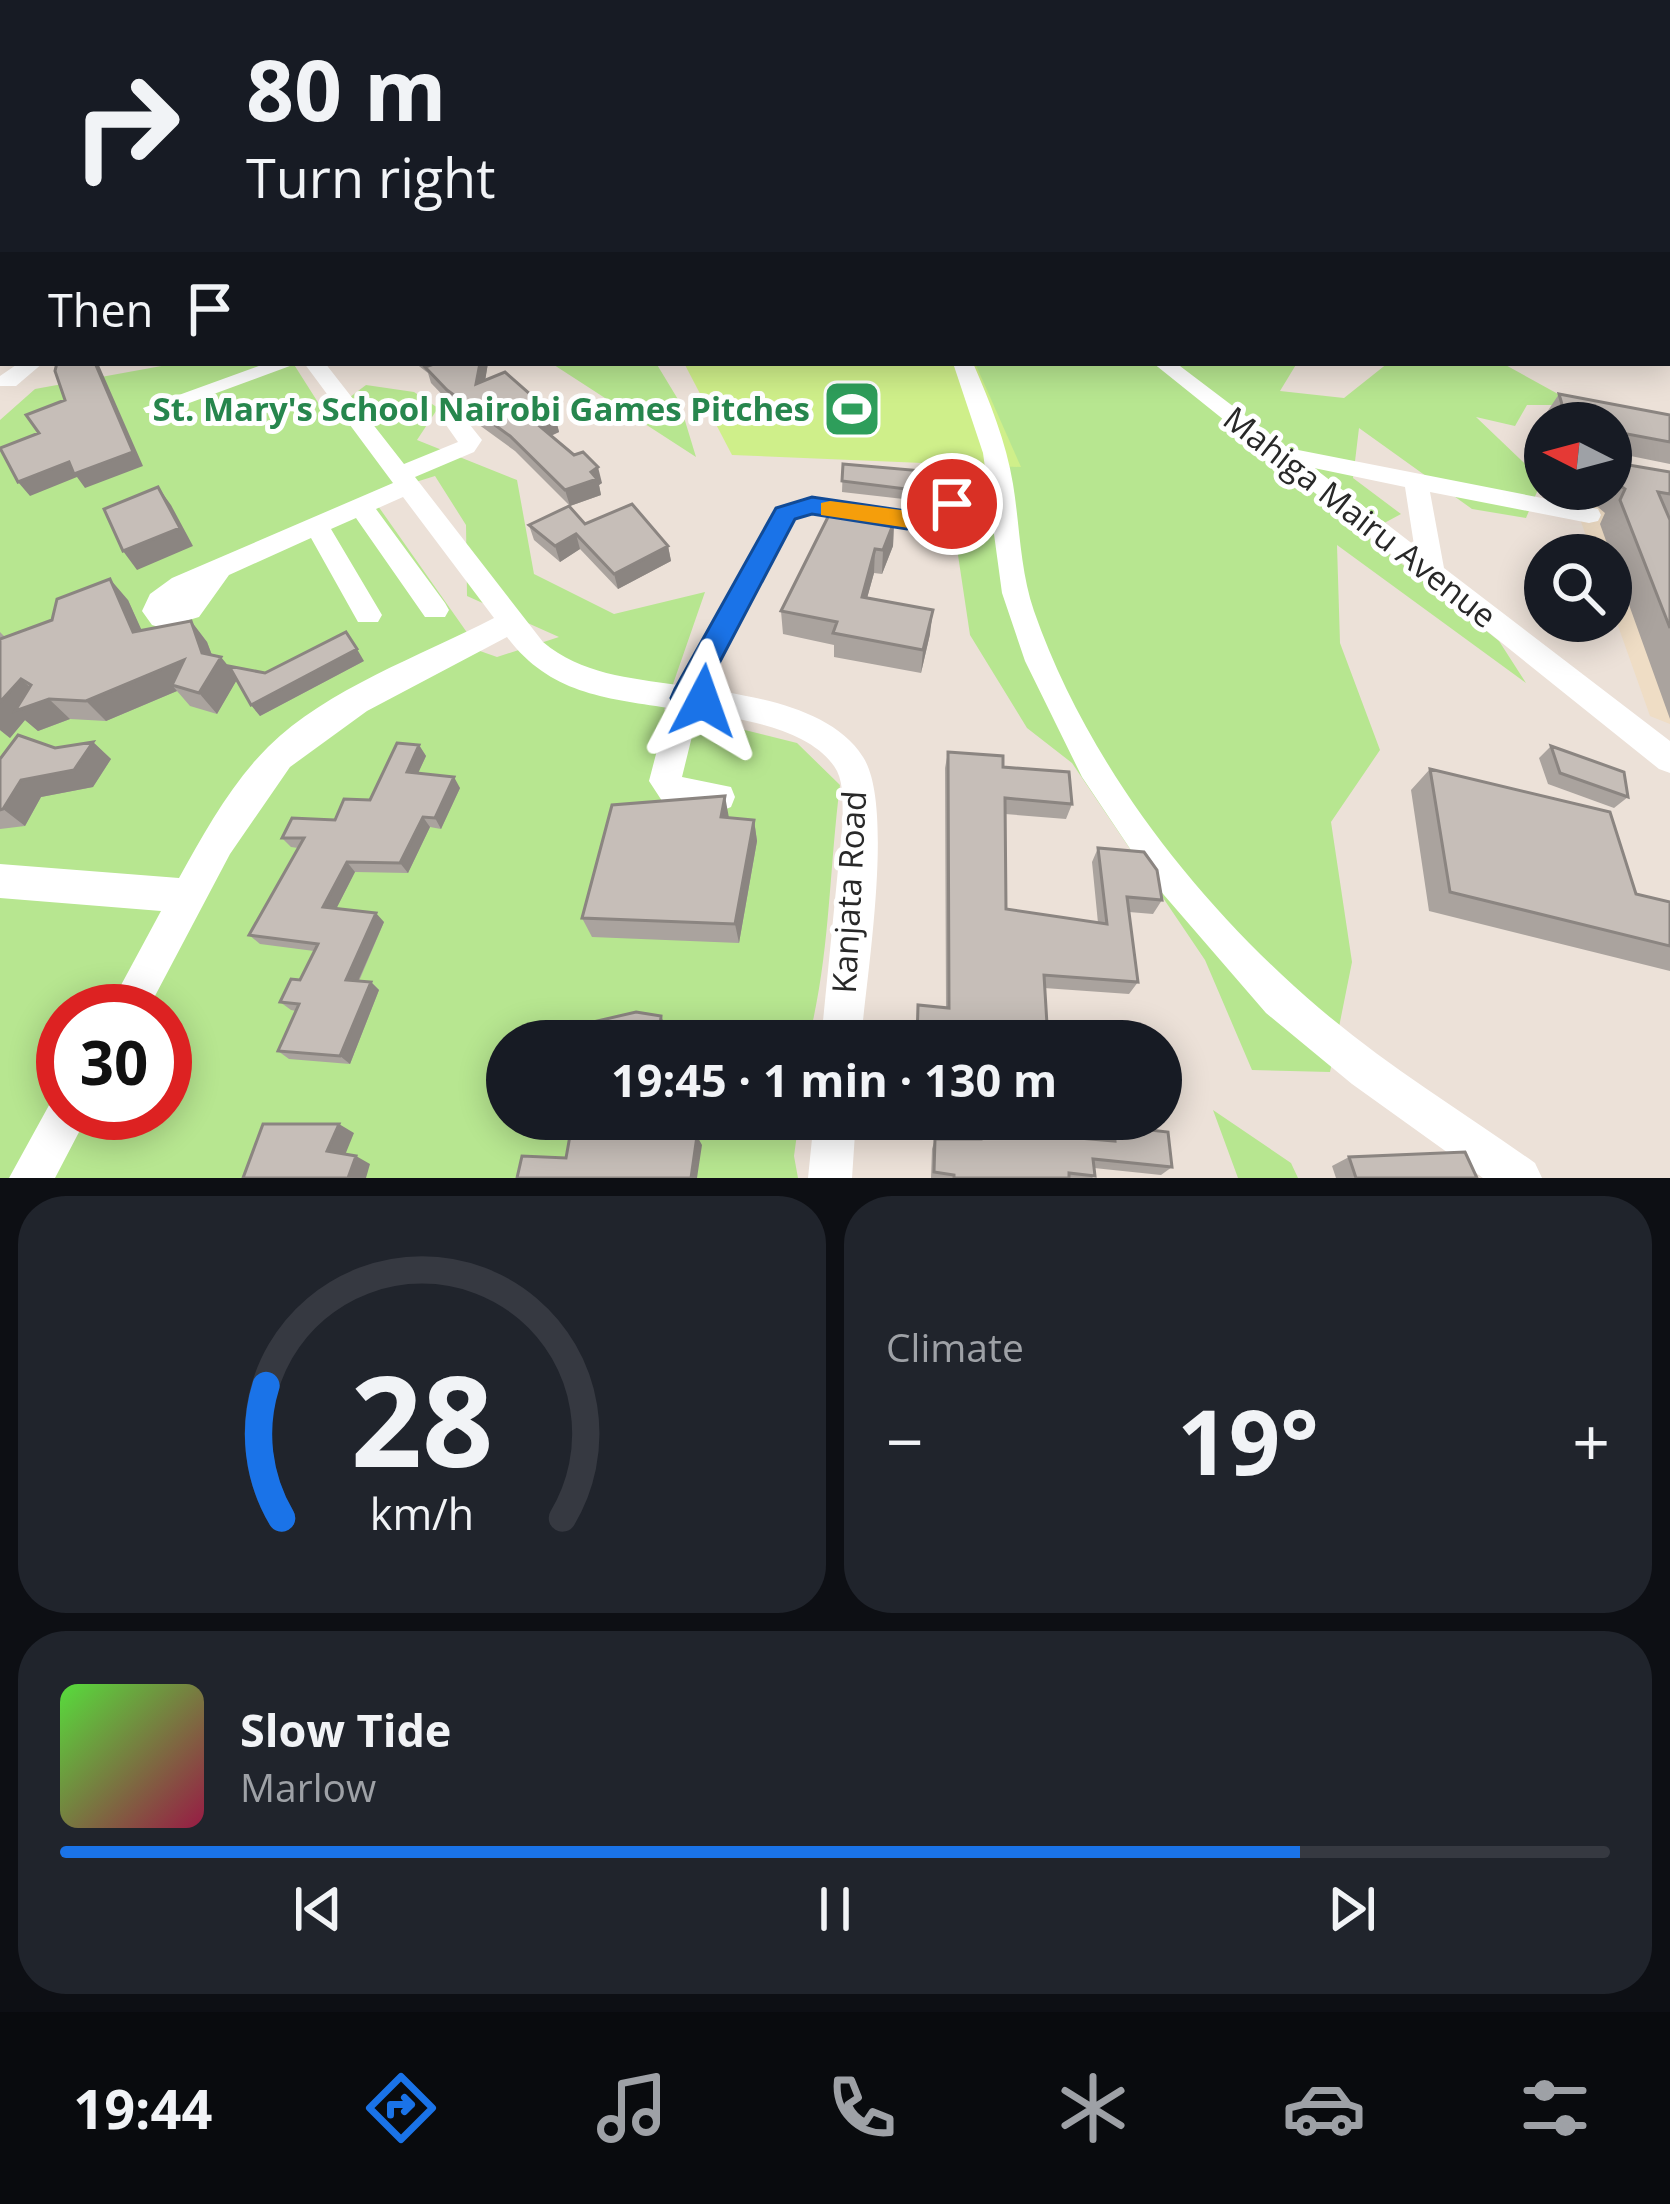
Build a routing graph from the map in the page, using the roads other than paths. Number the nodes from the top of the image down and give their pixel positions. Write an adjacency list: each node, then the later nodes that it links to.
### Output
1 (29, 366): 6 (street)
2 (279, 366): 7 (street)
3 (316, 366): 10 (street, Kanjata Road)
4 (964, 366): 32 (street)
5 (1167, 366): 9 (street, Mahiga Mairu Avenue)
6 (8, 381)
7 (154, 408)
8 (450, 415): 10 (street)
9 (1280, 454): 11 (street); 17 (street, Mahiga Mairu Avenue)
10 (406, 479): 13 (street); 20 (street, Kanjata Road)
11 (1416, 481): 14 (street); 17 (street)
12 (972, 497): 21 (street)
13 (362, 508): 15 (street); 18 (street)
14 (1589, 515)
15 (318, 527): 16 (street); 19 (street)
16 (219, 570)
17 (1432, 573): 22 (street, Mahiga Mairu Avenue)
18 (435, 610)
19 (368, 616)
20 (511, 622): 21 (street, Kanjata Road); 25 (street)
21 (686, 698): 23 (street); 27 (street, Kanjata Road)
22 (1670, 759)
23 (718, 797)
24 (0, 880): 25 (street)
25 (192, 896): 26 (street)
26 (141, 984)
27 (843, 1020)
28 (53, 1140): 30 (street)
29 (833, 1140): 31 (street)
30 (31, 1178)
31 (830, 1178)
32 (1520, 1178)

